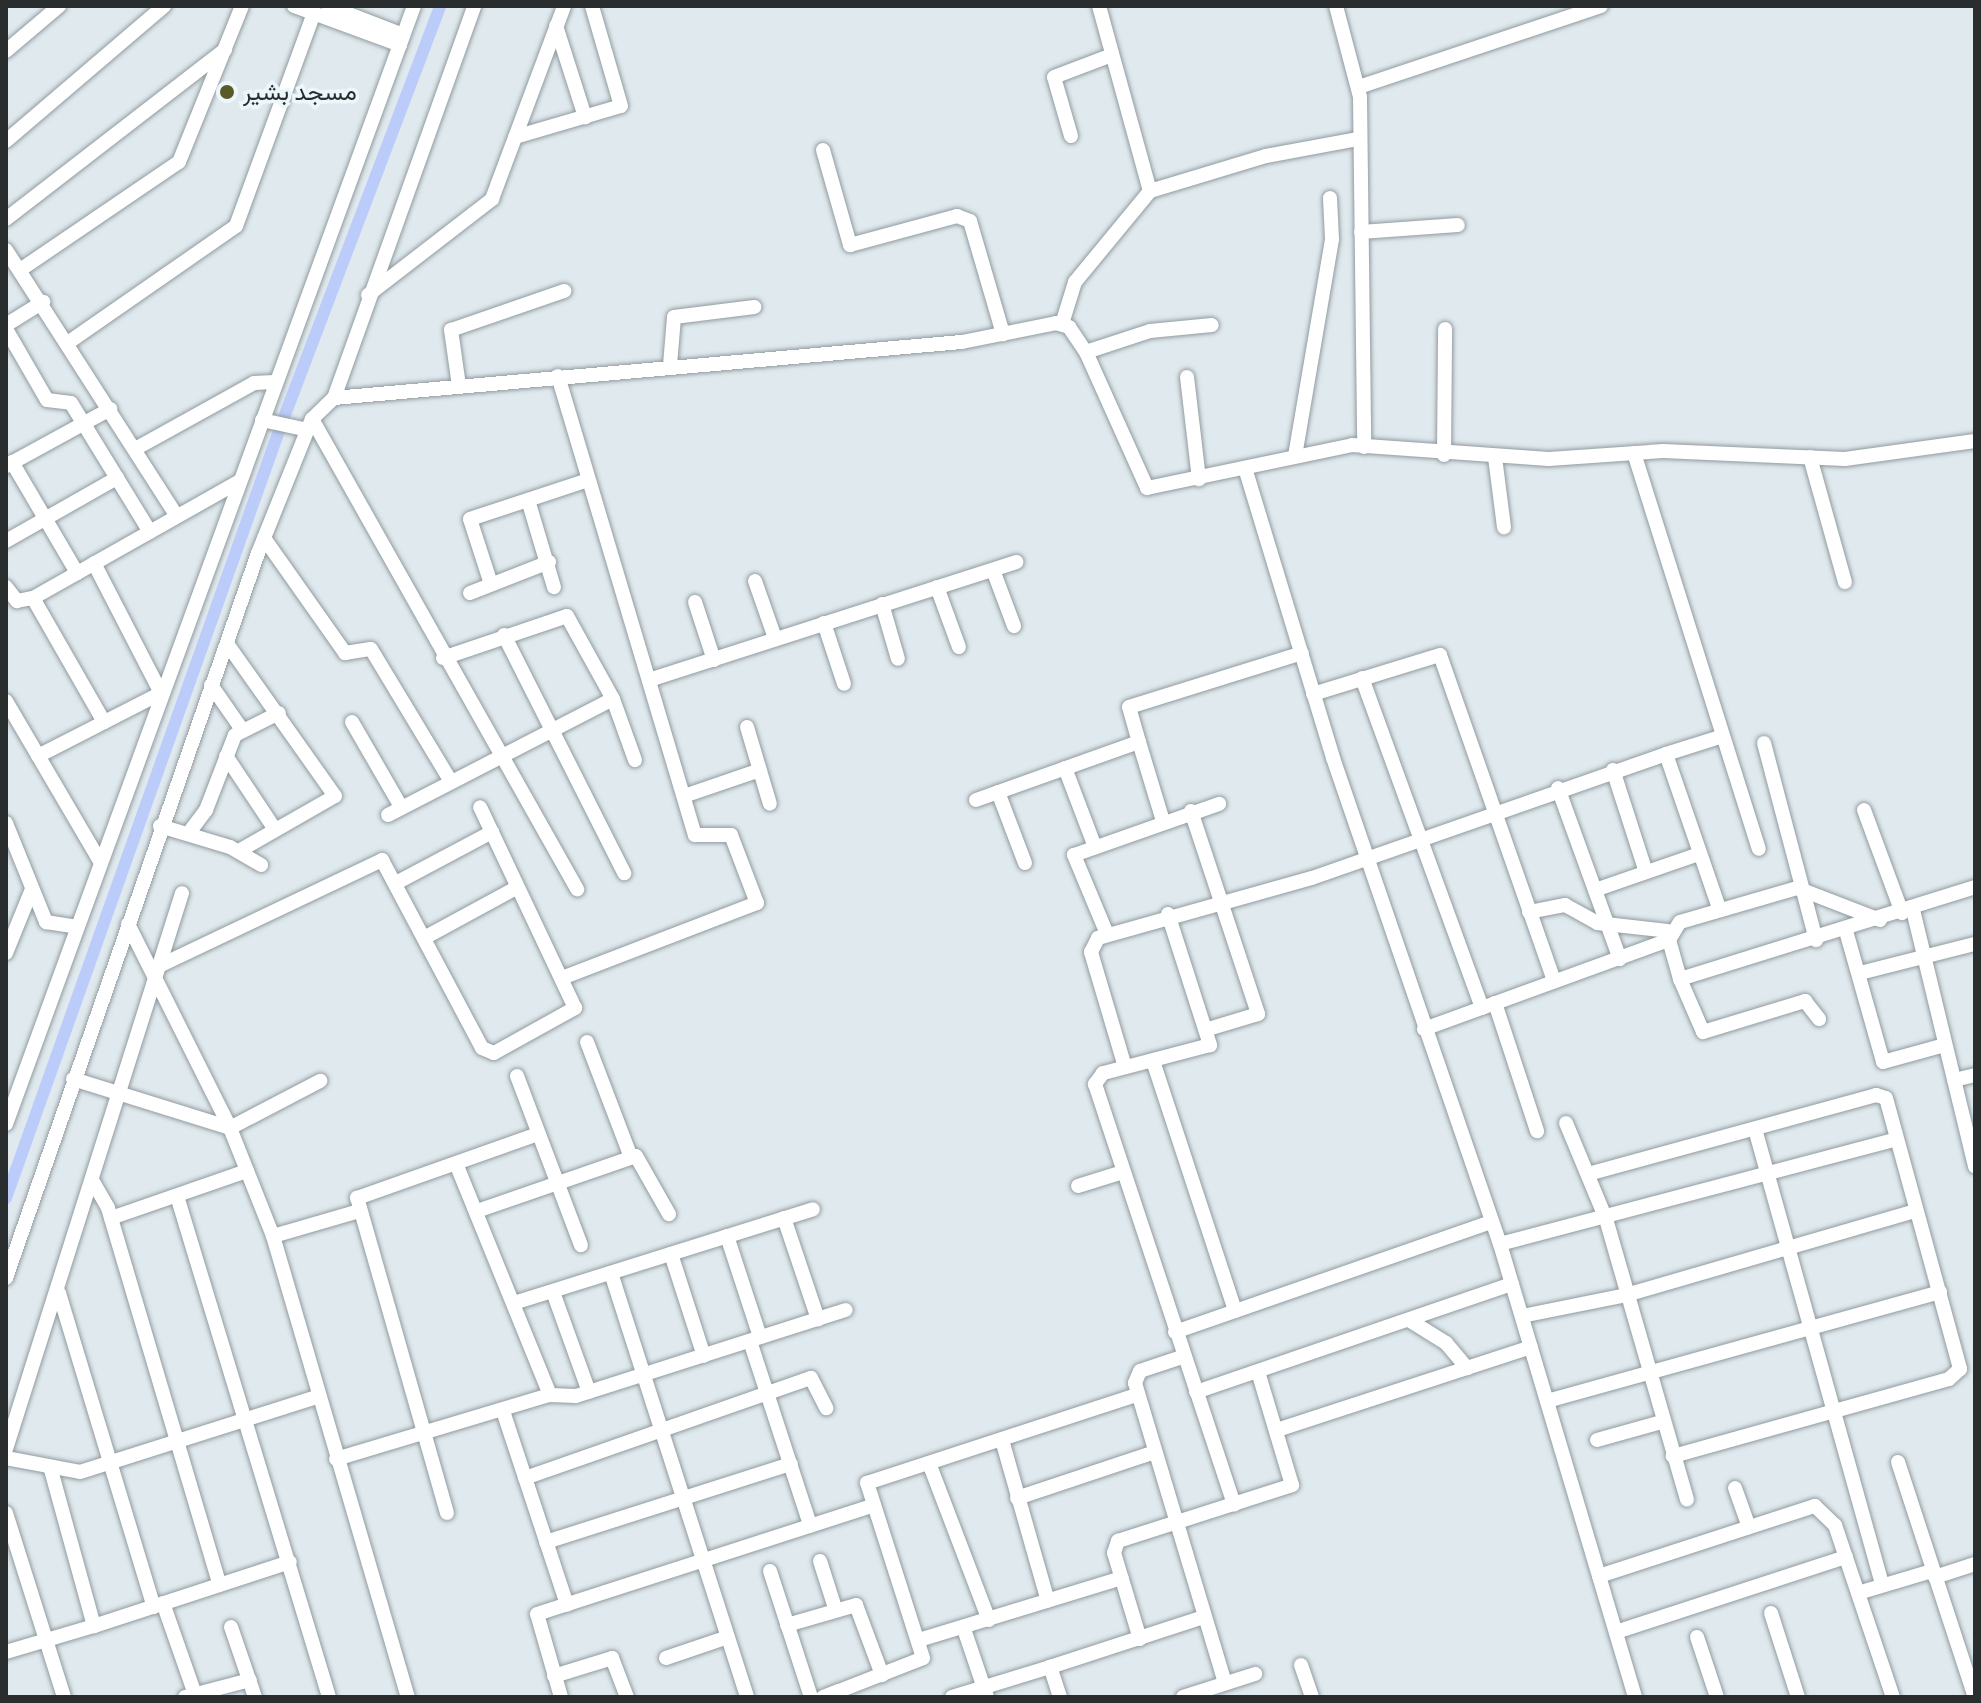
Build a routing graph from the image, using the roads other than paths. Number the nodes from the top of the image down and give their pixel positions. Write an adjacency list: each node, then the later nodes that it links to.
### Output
1 (59, 6): 17 (street)
2 (164, 6): 24 (street)
3 (242, 6): 16 (street)
4 (294, 6): 13 (street)
5 (328, 6): 15 (street)
6 (414, 6): 15 (street)
7 (474, 6): 34 (street)
8 (564, 6): 14 (street)
9 (592, 6): 20 (street)
10 (1099, 6): 18 (street)
11 (1336, 6): 19 (street)
12 (1601, 6): 19 (street)
13 (314, 13): 15 (street); 42 (street)
14 (556, 26): 20 (street); 22 (street)
15 (402, 40): 47 (street)
16 (225, 50): 28 (street); 32 (street)
17 (6, 51)
18 (1112, 55): 21 (street); 26 (street)
19 (1359, 87): 23 (street)
20 (585, 117): 22 (street)
21 (1071, 136)
22 (515, 137): 34 (street)
23 (1358, 139): 26 (street); 30 (street)
24 (6, 141)
25 (823, 150): 41 (street)
26 (1150, 191): 37 (street)
27 (1330, 198): 59 (street)
28 (6, 219)
29 (1458, 225): 30 (street)
30 (1361, 232): 55 (street)
31 (6, 250): 32 (street)
32 (20, 270): 35 (street)
33 (564, 291): 48 (street)
34 (368, 295): 49 (street)
35 (43, 302): 39 (street); 42 (street)
36 (754, 307): 44 (street)
37 (1062, 324): 41 (street); 43 (street)
38 (1212, 325): 43 (street)
39 (6, 327): 52 (street)
40 (1445, 329): 58 (street)
41 (1003, 334): 44 (street)
42 (69, 342): 50 (street)
43 (1086, 352): 65 (street)
44 (670, 365): 45 (street)
45 (558, 376): 48 (street); 66 (street)
46 (1187, 377): 65 (street)
47 (274, 382): 51 (street); 56 (street)
48 (459, 386): 49 (street)
49 (334, 398): 53 (street)
50 (110, 409): 52 (street); 56 (street)
51 (266, 422): 53 (street); 67 (street)
52 (83, 423): 62 (street); 64 (street)
53 (306, 426): 73 (street); 97 (street)
54 (1975, 441): 61 (street)
55 (1364, 447): 58 (street); 59 (street)
56 (135, 449): 69 (street)
57 (1634, 453): 60 (street); 61 (street); 114 (street)
58 (1444, 455): 60 (street)
59 (1295, 456): 63 (street)
60 (1495, 457): 71 (street)
61 (1810, 457): 81 (street)
62 (9, 464): 70 (street)
63 (1245, 468): 65 (street); 96 (street)
64 (117, 478): 70 (street); 72 (street)
65 (1199, 479)
66 (588, 480): 68 (street); 101 (street)
67 (238, 482): 69 (street); 104 (street)
68 (528, 500): 75 (street); 82 (street)
69 (177, 516): 72 (street)
70 (46, 519): 74 (street); 79 (street)
71 (1504, 527)
72 (150, 532): 77 (street)
73 (264, 538): 94 (street); 125 (street)
74 (6, 541)
75 (549, 562): 82 (street); 84 (street)
76 (1017, 562): 78 (street)
77 (94, 563): 79 (street); 104 (street)
78 (993, 570): 85 (street); 91 (street)
79 (77, 573): 87 (street)
80 (755, 581): 93 (street)
81 (1845, 582)
82 (491, 584): 86 (street)
83 (6, 587): 87 (street)
84 (554, 587)
85 (937, 587): 89 (street); 95 (street)
86 (470, 593)
87 (33, 598): 109 (street)
88 (695, 602): 99 (street)
89 (882, 604): 90 (street); 98 (street)
90 (824, 623): 93 (street); 102 (street)
91 (1014, 626)
92 (504, 635): 97 (street); 106 (street); 111 (street)
93 (775, 638): 99 (street)
94 (228, 645): 103 (street); 108 (street)
95 (959, 647)
96 (1302, 653): 105 (street); 115 (street)
97 (443, 658): 117 (street)
98 (898, 659)
99 (714, 660): 101 (street)
100 (1362, 678): 105 (street); 135 (street); 142 (street)
101 (649, 680): 128 (street)
102 (844, 684)
103 (211, 685): 113 (street); 138 (street)
104 (161, 693): 109 (street); 148 (street)
105 (1313, 694): 147 (street)
106 (613, 699): 111 (street); 121 (street)
107 (8, 709): 119 (street)
108 (279, 713): 113 (street); 139 (street)
109 (104, 722): 119 (street)
110 (352, 722): 125 (street)
111 (551, 727): 117 (street); 152 (street)
112 (747, 727): 123 (street)
113 (241, 728): 120 (street)
114 (1720, 737): 118 (street); 144 (street)
115 (1139, 742): 122 (street); 136 (street)
116 (1764, 743): 156 (street)
117 (501, 752): 125 (street); 158 (street)
118 (1666, 754): 124 (street); 146 (street)
119 (38, 756): 148 (street)
120 (226, 756): 139 (street); 141 (street)
121 (635, 760)
122 (1065, 768): 127 (street); 143 (street)
123 (760, 770): 128 (street); 130 (street)
124 (1613, 770): 126 (street); 151 (street)
125 (450, 780)
126 (1558, 788): 135 (street); 159 (street)
127 (998, 792): 129 (street); 149 (street)
128 (684, 796): 181 (street)
129 (976, 800)
130 (770, 804)
131 (1219, 804): 134 (street)
132 (480, 807): 140 (street)
133 (1864, 810): 163 (street)
134 (1191, 811): 136 (street); 161 (street)
135 (1493, 812): 142 (street); 164 (street)
136 (1163, 821): 143 (street)
137 (6, 823): 157 (street)
138 (160, 826): 141 (street); 167 (street)
139 (274, 828): 145 (street)
140 (492, 832): 153 (street); 155 (street)
141 (188, 834): 145 (street)
142 (1420, 836): 147 (street); 184 (street)
143 (1095, 847): 171 (street)
144 (1759, 849)
145 (239, 851): 150 (street)
146 (1699, 854): 151 (street); 162 (street)
147 (1367, 855): 161 (street); 186 (street)
148 (100, 861): 169 (street)
149 (1025, 863)
150 (261, 865)
151 (1646, 872): 159 (street)
152 (624, 873)
153 (396, 883): 173 (street); 179 (street)
154 (1975, 887): 163 (street)
155 (516, 888): 173 (street); 181 (street)
156 (1797, 888): 162 (street); 166 (street); 174 (street)
157 (32, 889): 169 (street); 176 (street)
158 (577, 889)
159 (1595, 890): 168 (street)
160 (182, 893): 179 (street)
161 (1223, 898): 165 (street); 187 (street)
162 (1719, 908): 172 (street)
163 (1907, 911): 166 (street); 177 (street)
164 (1529, 912): 168 (street); 183 (street)
165 (1168, 914): 171 (street); 187 (street)
166 (1880, 920): 170 (street)
167 (128, 924): 179 (street); 194 (street)
168 (1608, 925): 172 (street); 178 (street)
169 (76, 927): 199 (street)
170 (1846, 931): 174 (street); 180 (street)
171 (1107, 934): 191 (street)
172 (1668, 936): 178 (street); 182 (street)
173 (424, 938): 181 (street)
174 (1816, 940): 182 (street)
175 (1975, 944): 177 (street)
176 (6, 953)
177 (1923, 958): 180 (street); 189 (street)
178 (1620, 959): 183 (street)
179 (157, 971): 197 (street); 200 (street)
180 (1860, 973): 189 (street)
181 (564, 977)
182 (1680, 979): 185 (street)
183 (1554, 981): 184 (street)
184 (1489, 1005): 186 (street); 202 (street)
185 (1819, 1019)
186 (1424, 1029): 224 (street)
187 (1205, 1030): 190 (street)
188 (587, 1042): 205 (street)
189 (1945, 1045): 195 (street)
190 (1153, 1061): 191 (street); 240 (street)
191 (1125, 1067): 209 (street)
192 (1975, 1075): 195 (street)
193 (517, 1076): 203 (street)
194 (73, 1079): 197 (street); 232 (street)
195 (1954, 1080): 207 (street)
196 (320, 1081): 200 (street)
197 (118, 1094): 200 (street); 212 (street)
198 (1566, 1123): 211 (street)
199 (6, 1124)
200 (230, 1128): 208 (street)
201 (1755, 1129): 204 (street); 210 (street); 211 (street)
202 (1537, 1131)
203 (538, 1134): 206 (street); 213 (street)
204 (1893, 1140): 210 (street); 219 (street)
205 (631, 1157): 213 (street); 220 (street)
206 (456, 1163): 217 (street); 218 (street)
207 (1975, 1167)
208 (247, 1171): 215 (street); 225 (street)
209 (1123, 1172): 214 (street); 245 (street)
210 (1766, 1172): 223 (street); 229 (street)
211 (1588, 1174): 223 (street)
212 (92, 1180): 221 (street); 236 (street)
213 (556, 1181): 218 (street); 228 (street)
214 (1078, 1186)
215 (177, 1196): 221 (street); 264 (street)
216 (813, 1209): 222 (street)
217 (359, 1211): 225 (street); 268 (street)
218 (477, 1211): 238 (street)
219 (1911, 1212): 229 (street); 235 (street)
220 (669, 1214)
221 (111, 1218): 271 (street)
222 (784, 1218): 226 (street); 242 (street)
223 (1606, 1219): 227 (street); 237 (street)
224 (1491, 1222): 227 (street); 240 (street)
225 (273, 1236): 259 (street)
226 (727, 1236): 230 (street); 246 (street)
227 (1500, 1244): 233 (street)
228 (581, 1245)
229 (1786, 1247): 237 (street); 244 (street)
230 (671, 1254): 231 (street); 248 (street)
231 (611, 1273): 234 (street); 253 (street)
232 (6, 1278)
233 (1512, 1284): 241 (street); 243 (street)
234 (553, 1292): 238 (street); 254 (street)
235 (1940, 1292): 244 (street); 262 (street)
236 (59, 1293): 272 (street); 277 (street)
237 (1626, 1295): 241 (street); 252 (street)
238 (517, 1302): 256 (street)
239 (846, 1310): 242 (street)
240 (1235, 1311): 245 (street)
241 (1522, 1316): 247 (street)
242 (818, 1319): 246 (street)
243 (1409, 1320): 250 (street); 251 (street)
244 (1809, 1329): 252 (street); 262 (street)
245 (1175, 1332): 249 (street)
246 (755, 1339): 248 (street); 258 (street)
247 (1531, 1347): 250 (street); 260 (street)
248 (704, 1356): 253 (street)
249 (1182, 1357): 255 (street); 257 (street)
250 (1467, 1368): 266 (street)
251 (1258, 1372): 255 (street); 266 (street)
252 (1648, 1372): 260 (street); 265 (street)
253 (646, 1374): 254 (street); 267 (street)
254 (589, 1392): 256 (street)
255 (1196, 1392): 288 (street)
256 (550, 1395): 263 (street)
257 (1137, 1395): 269 (street); 273 (street)
258 (768, 1396): 261 (street); 267 (street); 280 (street)
259 (317, 1397): 264 (street); 276 (street)
260 (1547, 1401): 302 (street)
261 (826, 1408)
262 (1834, 1410): 274 (street); 304 (street)
263 (503, 1411): 268 (street); 282 (street)
264 (246, 1421): 271 (street); 297 (street)
265 (1662, 1422): 270 (street); 274 (street)
266 (1277, 1430): 288 (street)
267 (664, 1432): 282 (street); 285 (street)
268 (425, 1435): 276 (street); 290 (street)
269 (1002, 1440): 279 (street); 284 (street)
270 (1597, 1440)
271 (177, 1442): 277 (street); 305 (street)
272 (6, 1449)
273 (1155, 1452): 284 (street); 291 (street)
274 (1673, 1456): 286 (street)
275 (6, 1458): 281 (street)
276 (336, 1459): 339 (street)
277 (113, 1462): 281 (street); 308 (street)
278 (1898, 1462): 301 (street)
279 (929, 1463): 287 (street); 313 (street)
280 (791, 1464): 285 (street); 292 (street)
281 (51, 1470): 315 (street)
282 (525, 1478): 294 (street)
283 (1735, 1488): 293 (street)
284 (1017, 1498): 307 (street)
285 (684, 1500): 294 (street); 298 (street)
286 (1687, 1500)
287 (874, 1505): 292 (street); 323 (street)
288 (1234, 1505): 291 (street)
289 (6, 1513): 322 (street)
290 (447, 1513)
291 (1175, 1524): 303 (street); 312 (street)
292 (810, 1525): 298 (street)
293 (1749, 1527): 295 (street); 302 (street)
294 (546, 1542): 309 (street)
295 (1846, 1557): 306 (street); 318 (street)
296 (820, 1561): 310 (street)
297 (290, 1562): 305 (street); 338 (street)
298 (704, 1562): 309 (street); 319 (street)
299 (1975, 1564): 301 (street)
300 (770, 1571): 314 (street)
301 (1933, 1574): 304 (street); 353 (street)
302 (1599, 1576): 318 (street)
303 (1122, 1578): 307 (street); 321 (street)
304 (1882, 1584): 306 (street)
305 (220, 1585): 308 (street)
306 (1858, 1593): 352 (street)
307 (1048, 1601): 313 (street)
308 (159, 1605): 315 (street); 335 (street)
309 (567, 1605): 330 (street)
310 (835, 1608): 314 (street); 329 (street)
311 (1771, 1613): 351 (street)
312 (1204, 1617): 321 (street); 332 (street)
313 (989, 1620): 317 (street)
314 (787, 1625): 343 (street)
315 (94, 1626): 322 (street)
316 (231, 1627): 331 (street)
317 (964, 1629): 323 (street); 333 (street)
318 (1616, 1632): 349 (street)
319 (728, 1637): 325 (street); 342 (street)
320 (1697, 1637): 350 (street)
321 (1140, 1639): 327 (street)
322 (46, 1640): 324 (street); 336 (street)
323 (919, 1640): 329 (street)
324 (6, 1652)
325 (666, 1658)
326 (1301, 1665): 348 (street)
327 (1050, 1667): 333 (street); 346 (street)
328 (1255, 1674): 332 (street)
329 (882, 1675): 334 (street)
330 (554, 1676): 340 (street); 341 (street)
331 (250, 1680): 335 (street); 337 (street)
332 (1225, 1683): 347 (street)
333 (985, 1692): 345 (street)
334 (840, 1694): 344 (street)
335 (192, 1696)
336 (64, 1697)
337 (255, 1697)
338 (329, 1697)
339 (408, 1697)
340 (561, 1697)
341 (627, 1697)
342 (747, 1697)
343 (811, 1697)
344 (823, 1697)
345 (952, 1697)
346 (1060, 1697)
347 (1184, 1697)
348 (1312, 1697)
349 (1635, 1697)
350 (1717, 1697)
351 (1798, 1697)
352 (1893, 1697)
353 (1975, 1697)

